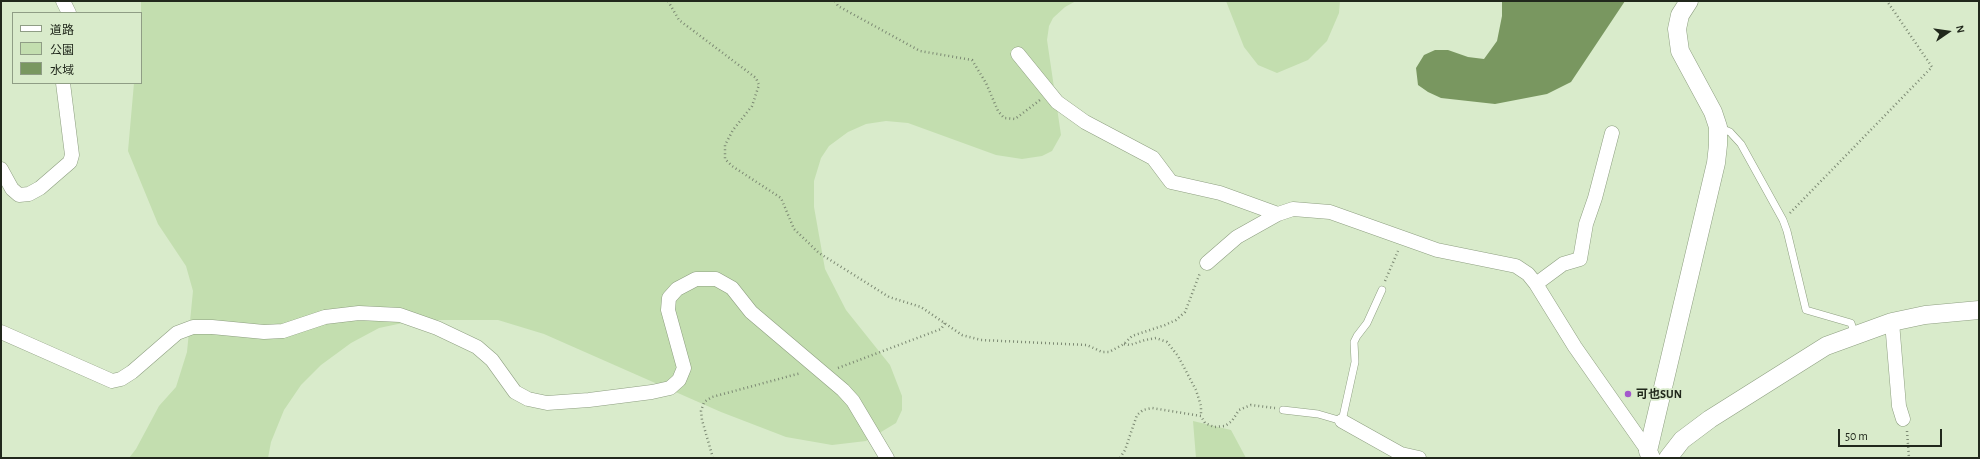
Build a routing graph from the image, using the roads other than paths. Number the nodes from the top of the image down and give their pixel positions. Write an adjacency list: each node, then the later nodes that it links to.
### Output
1 (63, 1): 3 (street)
2 (1689, 1): 6 (street)
3 (68, 12)
4 (1018, 54): 9 (street)
5 (63, 84): 8 (street)
6 (1718, 127): 16 (lane); 20 (street)
7 (1612, 133): 11 (street)
8 (1, 169)
9 (1278, 214): 10 (street); 11 (street)
10 (1208, 263)
11 (1536, 284): 20 (street)
12 (1382, 290): 19 (lane)
13 (1979, 310): 14 (street)
14 (1892, 322): 16 (street); 18 (street)
15 (1, 332): 21 (street)
16 (1855, 335): 23 (street)
17 (1283, 410): 19 (lane)
18 (1903, 419)
19 (1342, 422): 22 (street)
20 (1650, 455)
21 (887, 458)
22 (1419, 458)
23 (1668, 458)

